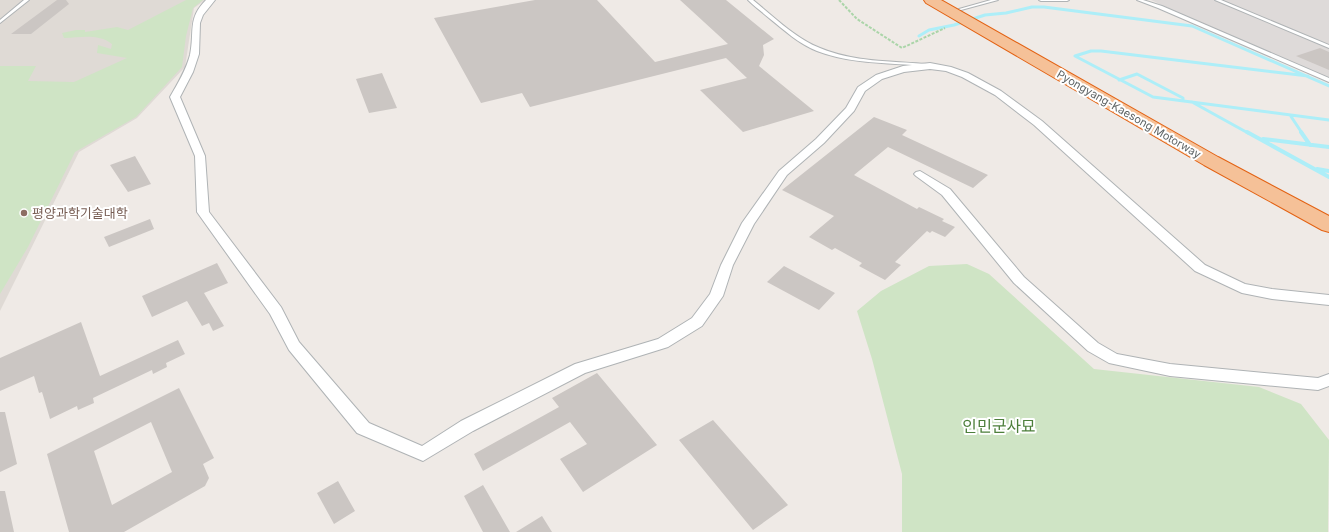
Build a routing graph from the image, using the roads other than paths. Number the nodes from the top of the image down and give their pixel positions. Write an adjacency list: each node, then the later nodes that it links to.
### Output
1 (27, 0): 12 (lane)
2 (211, 0): 14 (street)
3 (750, 0): 14 (lane)
4 (931, 0): 11 (highway, Pyongyang-Kaesong Motorway)
5 (945, 0): 11 (highway, Pyongyang-Kaesong Motorway)
6 (996, 0): 11 (lane)
7 (1041, 0): 8 (lane)
8 (1067, 0)
9 (1138, 0): 15 (lane)
10 (1219, 0): 13 (lane)
11 (968, 11): 17 (highway, Pyongyang-Kaesong Motorway); 18 (highway, Pyongyang-Kaesong Motorway)
12 (0, 22)
13 (1329, 46)
14 (930, 66): 19 (street)
15 (1329, 80)
16 (920, 174): 20 (street)
17 (1329, 215)
18 (1329, 225)
19 (1329, 300)
20 (1329, 380)

